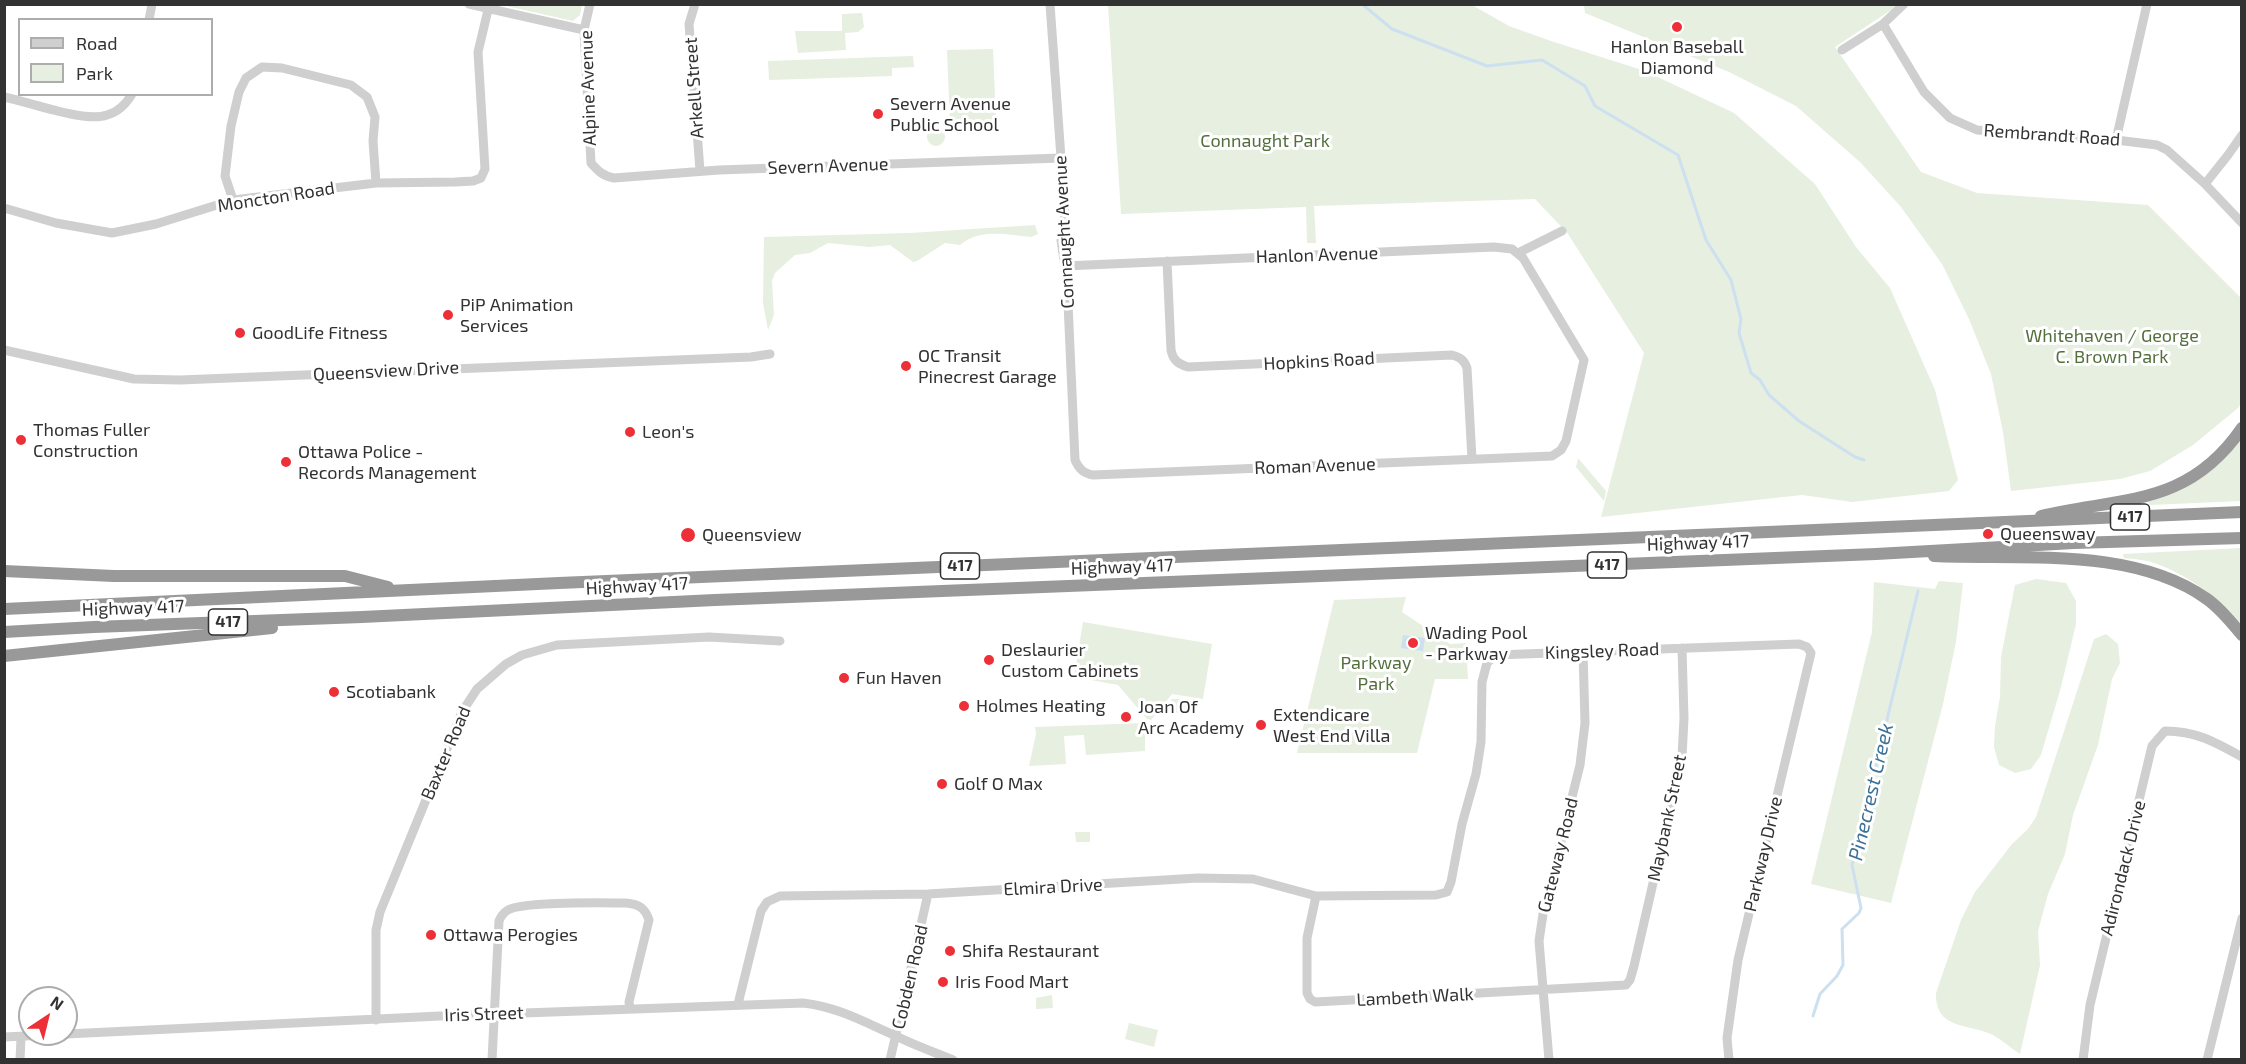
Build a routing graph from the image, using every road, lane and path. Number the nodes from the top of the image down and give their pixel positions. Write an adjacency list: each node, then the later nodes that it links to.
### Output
1 (469, 4): 7 (street)
2 (590, 4): 9 (street, Alpine Avenue)
3 (695, 4): 17 (street, Arkell Street)
4 (1050, 4): 15 (street, Connaught Avenue)
5 (1904, 4): 8 (street)
6 (2147, 4): 14 (street)
7 (488, 10): 9 (street); 18 (street, Moncton Road)
8 (1883, 24): 10 (street); 14 (street, Rembrandt Road)
9 (584, 30): 16 (street, Alpine Avenue)
10 (1842, 50)
11 (131, 96): 12 (street)
12 (4, 97)
13 (2241, 135): 19 (street)
14 (2116, 140): 19 (street, Rembrandt Road)
15 (1060, 158): 17 (street, Severn Avenue); 26 (street, Connaught Avenue)
16 (597, 171): 17 (street, Severn Avenue)
17 (700, 171)
18 (376, 183): 20 (street, Moncton Road); 20 (street)
19 (2205, 184): 22 (street, Rembrandt Road)
20 (233, 200): 21 (street, Moncton Road)
21 (4, 208)
22 (2241, 223)
23 (1562, 231): 24 (street)
24 (1518, 253): 25 (street, Hanlon Avenue); 30 (street, Roman Avenue)
25 (1167, 261): 26 (street, Hanlon Avenue); 30 (street, Hopkins Road)
26 (1065, 266): 31 (street, Connaught Avenue)
27 (4, 350): 28 (street, Queensview Drive)
28 (770, 354)
29 (2241, 428): 33 (highway)
30 (1472, 459): 31 (street, Roman Avenue)
31 (1075, 460)
32 (2241, 512): 33 (highway, 417)
33 (2019, 521): 37 (highway, 417)
34 (2241, 538): 35 (highway, 417)
35 (1958, 553): 39 (highway, Highway 417 / 417); 41 (highway)
36 (4, 570): 37 (highway)
37 (401, 590): 38 (highway, 417)
38 (4, 609)
39 (362, 617): 40 (highway, Highway 417 / 417); 46 (highway)
40 (4, 632)
41 (2241, 635)
42 (780, 641): 57 (street, Baxter Road)
43 (1682, 648): 44 (street, Kingsley Road); 45 (street, Kingsley Road); 52 (street, Maybank Street)
44 (1583, 651): 48 (street, Kingsley Road); 53 (street, Gateway Road)
45 (1810, 651): 64 (street, Parkway Drive)
46 (4, 656)
47 (2241, 757): 65 (street, Adirondack Drive)
48 (1444, 893): 50 (street, Elmira Drive)
49 (928, 894): 50 (street, Elmira Drive); 54 (street, Elmira Drive); 59 (street, Cobden Road)
50 (1316, 896): 53 (street, Lambeth Walk)
51 (2241, 918): 66 (street)
52 (1626, 985): 53 (street, Lambeth Walk)
53 (1542, 991): 63 (street, Gateway Road)
54 (738, 1004): 55 (street, Iris Street); 59 (street, Iris Street)
55 (630, 1009): 56 (street, Iris Street); 56 (street)
56 (495, 1014): 57 (street, Iris Street); 60 (street)
57 (376, 1020): 58 (street, Iris Street)
58 (78, 1035)
59 (897, 1037): 61 (street, Cobden Road); 62 (street, Iris Street)
60 (492, 1059)
61 (890, 1059)
62 (953, 1059)
63 (1549, 1059)
64 (1729, 1059)
65 (2083, 1059)
66 (2207, 1059)

